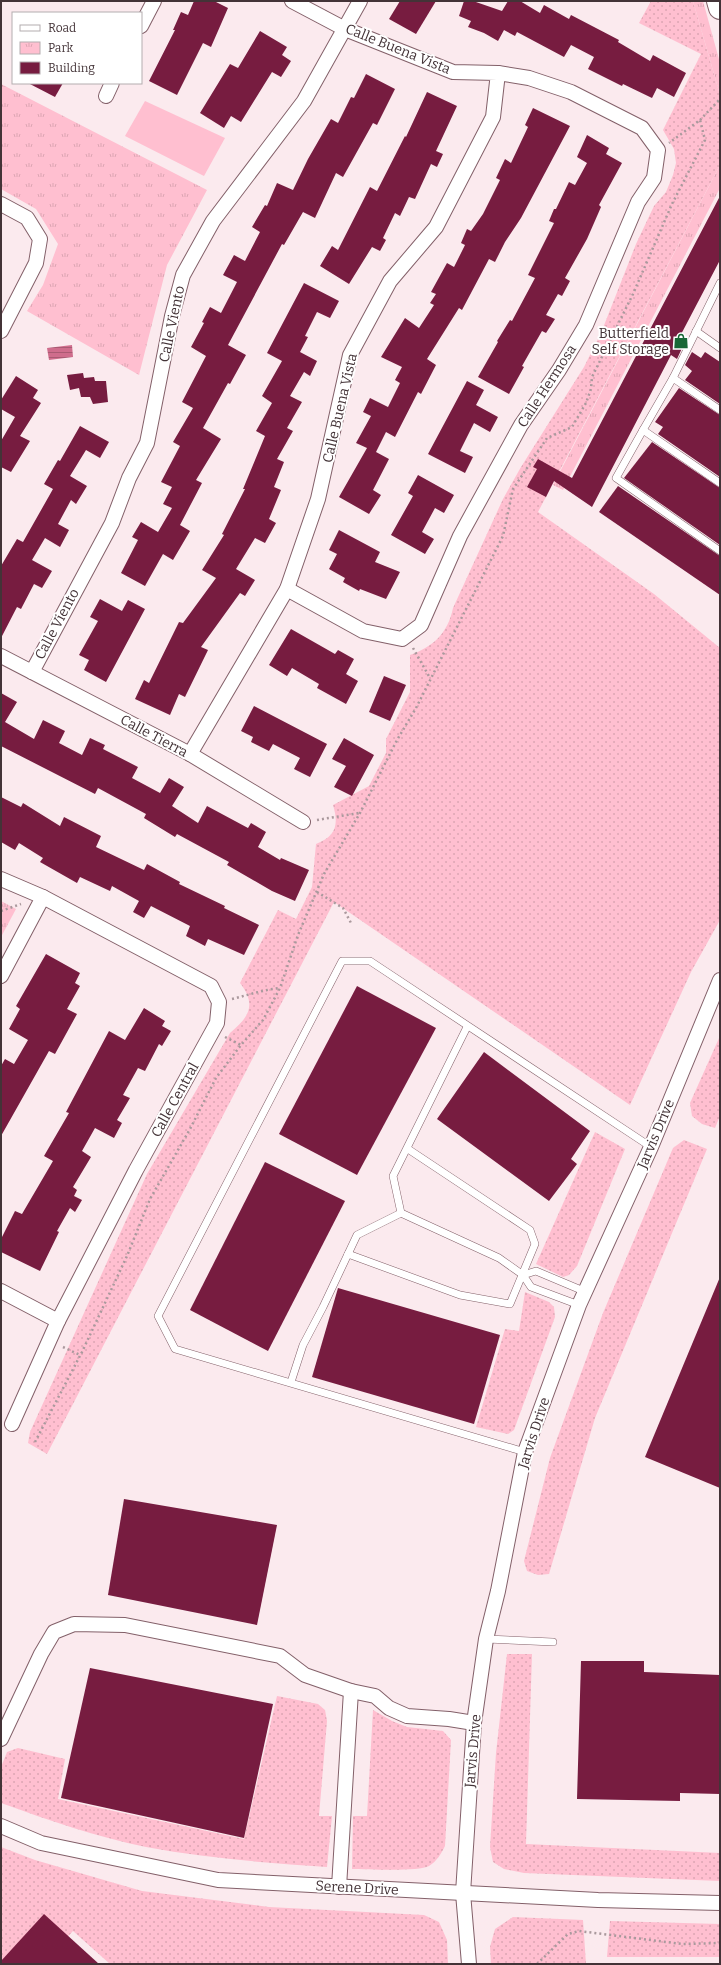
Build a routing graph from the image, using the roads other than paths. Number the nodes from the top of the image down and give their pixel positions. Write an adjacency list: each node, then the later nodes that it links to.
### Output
1 (154, 1): 6 (street)
2 (292, 1): 7 (street, Calle Buena Vista)
3 (360, 1): 7 (street, Calle Viento)
4 (718, 1): 5 (main road)
5 (720, 8)
6 (142, 24)
7 (345, 29): 8 (street, Calle Buena Vista); 23 (street, Calle Viento)
8 (498, 74): 21 (street, Calle Buena Vista); 21 (street, Calle Hermosa)
9 (112, 84): 10 (street)
10 (106, 96)
11 (1, 204): 13 (street)
12 (720, 283): 14 (lane)
13 (1, 331)
14 (696, 331): 15 (lane); 16 (lane)
15 (720, 348)
16 (673, 378): 17 (lane); 18 (lane)
17 (720, 410)
18 (643, 430): 19 (lane); 20 (lane)
19 (720, 483)
20 (720, 551)
21 (287, 589): 24 (street, Calle Buena Vista)
22 (1, 656): 23 (street, Calle Tierra)
23 (32, 672): 24 (street, Calle Tierra)
24 (190, 754): 25 (street, Calle Tierra)
25 (303, 822)
26 (1, 879): 27 (street)
27 (43, 897): 28 (street); 39 (street, Calle Central)
28 (1, 976)
29 (720, 980): 31 (street, Jarvis Drive)
30 (467, 1027): 31 (lane); 32 (lane); 40 (lane)
31 (651, 1147): 37 (street, Jarvis Drive)
32 (408, 1149): 33 (lane); 35 (lane)
33 (401, 1213): 34 (lane); 35 (lane)
34 (348, 1254): 35 (lane); 40 (lane)
35 (523, 1275): 37 (lane); 38 (lane)
36 (1, 1291): 39 (street)
37 (586, 1292): 38 (street, Jarvis Drive)
38 (579, 1305): 42 (street, Jarvis Drive)
39 (58, 1321): 41 (street, Calle Central)
40 (291, 1382): 42 (lane)
41 (12, 1424)
42 (525, 1452): 43 (street, Jarvis Drive)
43 (486, 1639): 44 (lane); 46 (street, Jarvis Drive)
44 (553, 1642)
45 (352, 1691): 46 (street); 47 (street); 49 (street)
46 (474, 1723): 50 (street, Jarvis Drive)
47 (1, 1739)
48 (1, 1826): 49 (street, Serene Drive)
49 (339, 1887): 50 (street, Serene Drive)
50 (463, 1893): 51 (street, Serene Drive); 52 (street, Jarvis Drive)
51 (720, 1904)
52 (469, 1964)

